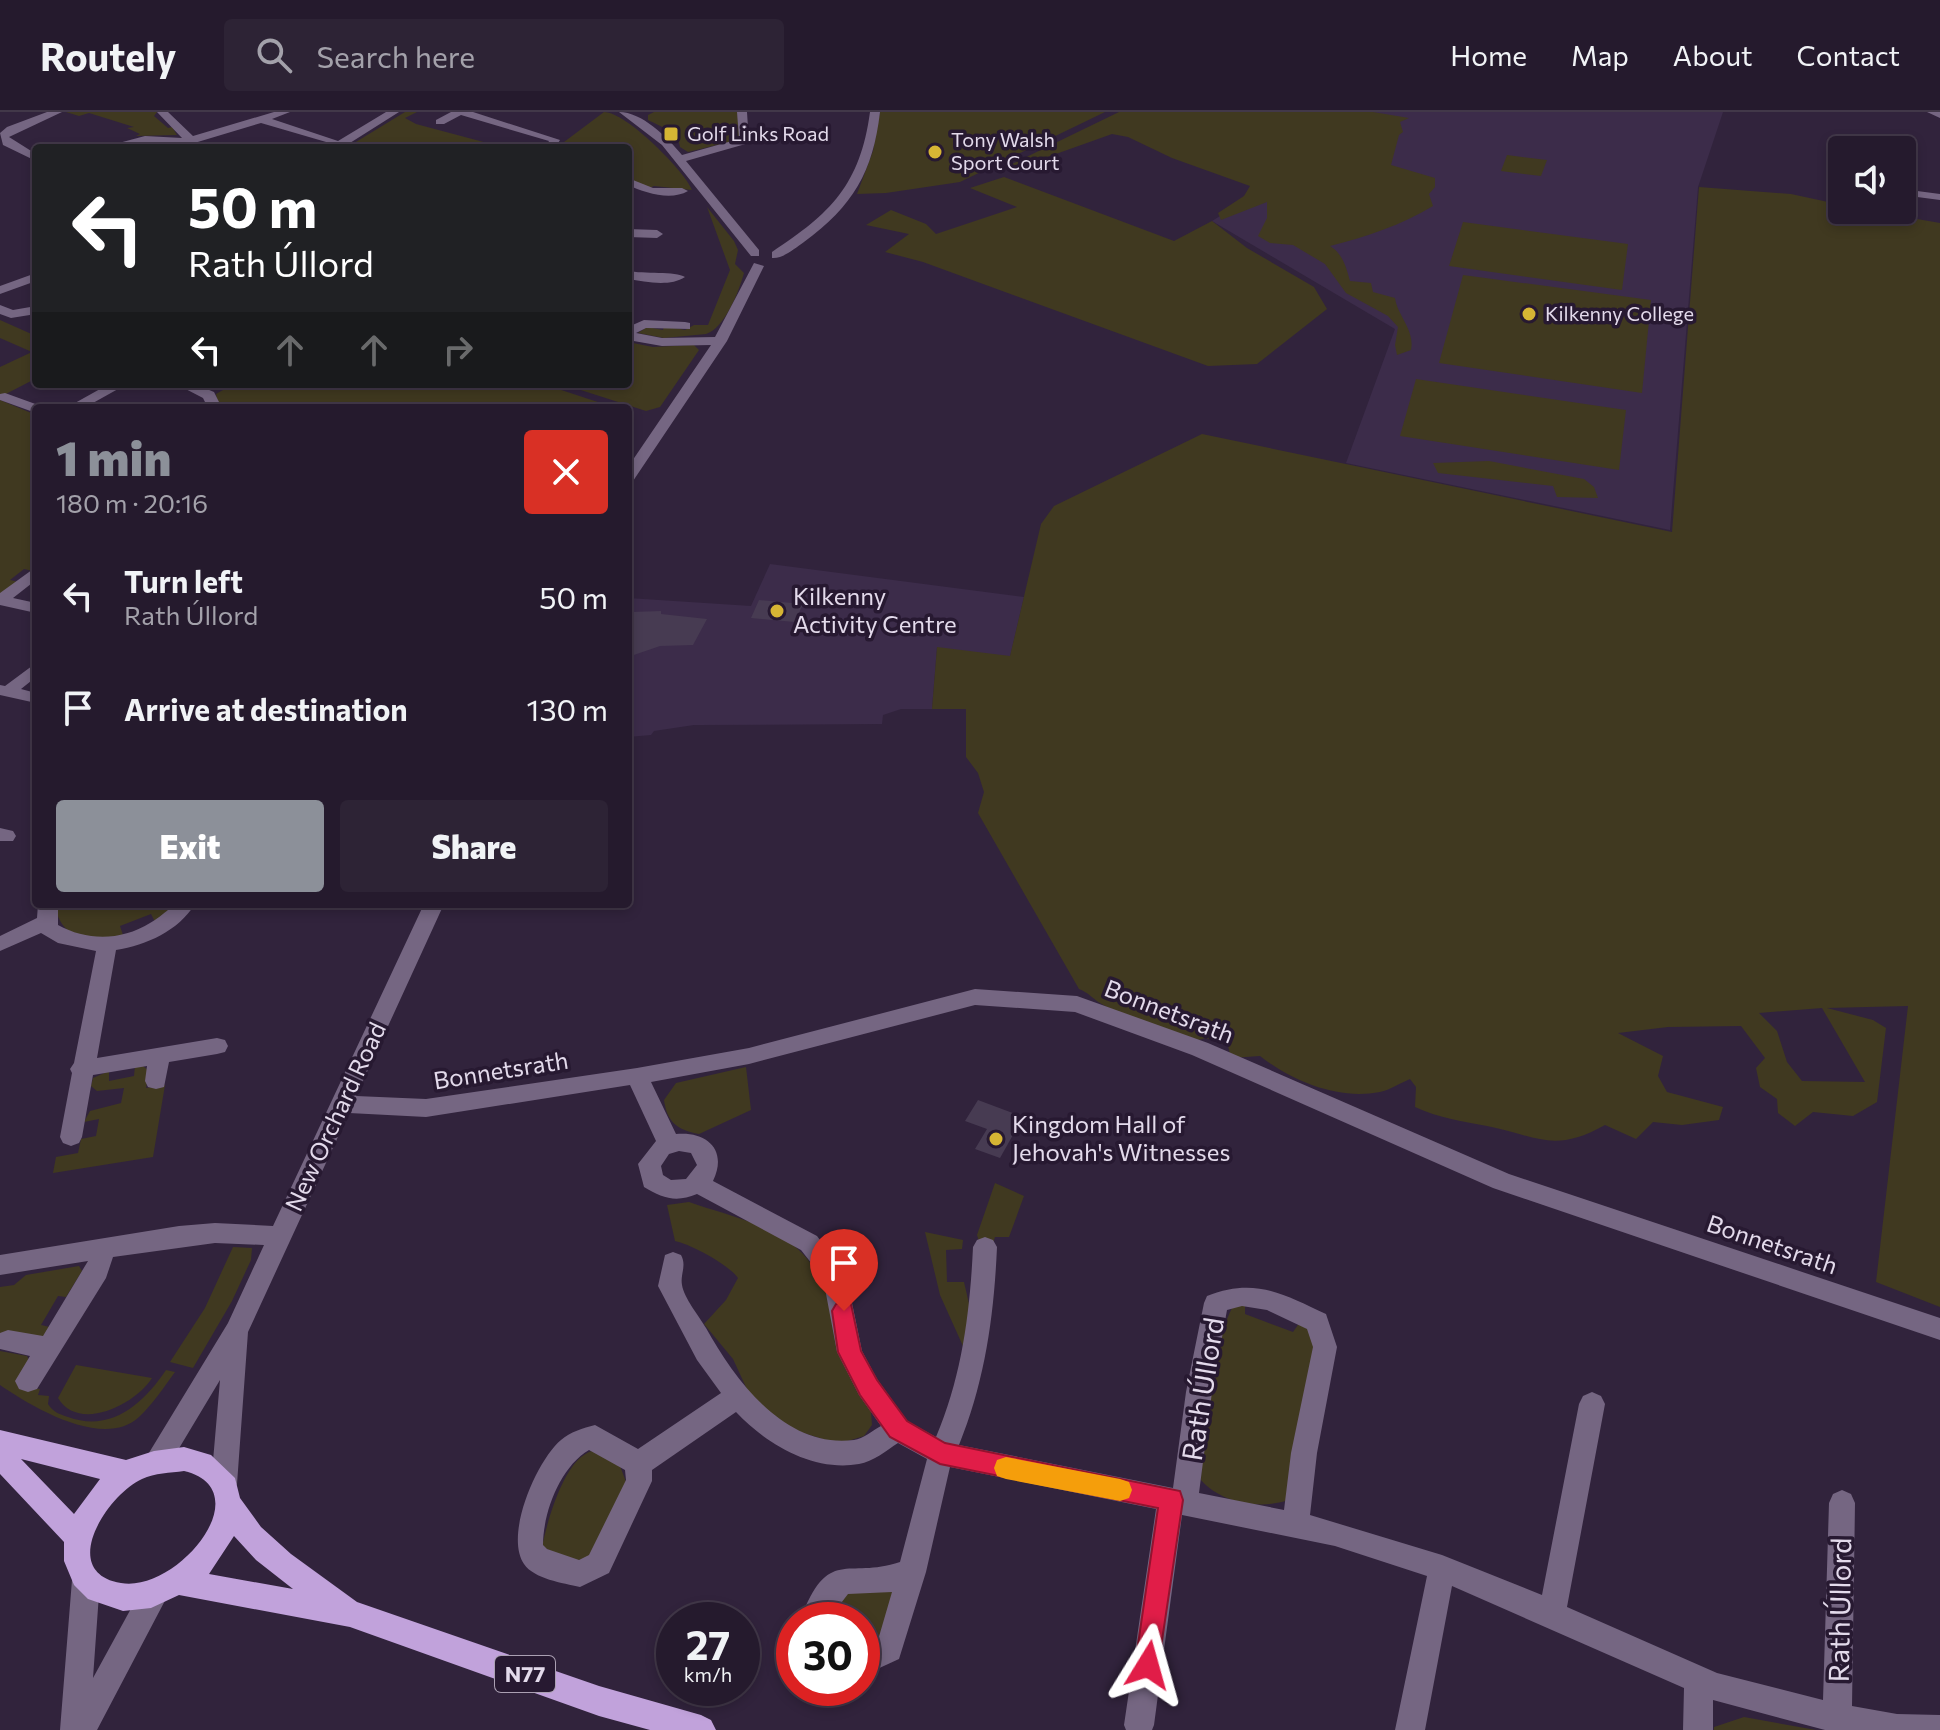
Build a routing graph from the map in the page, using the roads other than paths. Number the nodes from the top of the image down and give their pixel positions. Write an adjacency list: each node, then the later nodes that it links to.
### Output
1 (57, 112): 15 (street)
2 (162, 112): 18 (street)
3 (285, 112): 13 (street)
4 (394, 112): 20 (street)
5 (460, 112): 14 (street); 21 (street)
6 (648, 112): 10 (street)
7 (742, 112): 23 (street)
8 (875, 112): 30 (street)
9 (1932, 112): 12 (street)
10 (627, 114): 23 (street)
11 (0, 115): 15 (street)
12 (1940, 115)
13 (260, 119): 19 (street); 20 (street)
14 (440, 122)
15 (24, 124): 22 (street)
16 (122, 144): 17 (street)
17 (179, 144)
18 (186, 144)
19 (189, 144)
20 (334, 144)
21 (552, 144)
22 (32, 156)
23 (680, 159): 30 (street)
24 (632, 186): 25 (street)
25 (682, 191)
26 (1916, 194): 27 (street)
27 (1940, 197)
28 (632, 233): 29 (street)
29 (657, 234)
30 (757, 260): 40 (street)
31 (632, 276): 32 (street)
32 (679, 277)
33 (32, 278): 34 (street)
34 (0, 290)
35 (0, 309): 36 (street)
36 (32, 311)
37 (685, 326): 38 (street)
38 (632, 332)
39 (632, 335): 40 (street)
40 (720, 341): 47 (street)
41 (112, 388): 44 (street)
42 (192, 388): 45 (street)
43 (5, 397): 46 (street)
44 (81, 404)
45 (213, 404)
46 (32, 407)
47 (632, 472)
48 (32, 575): 49 (street)
49 (0, 600): 50 (street)
50 (32, 607)
51 (32, 671): 52 (street)
52 (4, 691): 53 (street)
53 (32, 697)
54 (181, 908): 58 (street)
55 (432, 908): 64 (street, New Orchard Road)
56 (47, 913): 57 (street); 58 (street)
57 (0, 944)
58 (107, 945): 61 (street)
59 (217, 1046): 60 (street)
60 (159, 1056): 61 (street); 63 (street)
61 (81, 1069): 65 (street)
62 (637, 1076): 64 (street, Bonnetsrath); 66 (street); 73 (street, Bonnetsrath)
63 (156, 1081)
64 (344, 1104): 68 (street, New Orchard Road)
65 (71, 1137)
66 (669, 1144): 67 (street); 67 (street)
67 (698, 1184): 80 (street, Rath Úllord)
68 (280, 1236): 69 (street); 74 (street, New Orchard Road)
69 (103, 1247): 72 (street); 76 (street)
70 (985, 1247): 82 (street)
71 (673, 1262): 78 (street)
72 (0, 1265)
73 (1940, 1329)
74 (237, 1330): 84 (street, New Orchard Road); 87 (street, New Orchard Road)
75 (8, 1341): 76 (street)
76 (50, 1348): 77 (street)
77 (28, 1381)
78 (738, 1396): 80 (street); 85 (street)
79 (1592, 1404): 98 (street)
80 (898, 1429): 82 (street, Rath Úllord)
81 (0, 1442): 86 (main road)
82 (940, 1453): 88 (street, Rath Úllord); 93 (street)
83 (0, 1455): 91 (main road)
84 (157, 1461): 86 (main road, N77); 87 (main road, N77)
85 (638, 1464): 85 (street)
86 (128, 1473): 91 (main road, N77)
87 (227, 1494): 95 (main road); 97 (main road, N77)
88 (1178, 1500): 90 (street, Rath Úllord); 90 (street, Rath Úllord); 102 (street, Rath Úllord)
89 (1842, 1503): 101 (street, Rath Úllord)
90 (1296, 1523): 92 (street, Rath Úllord)
91 (77, 1537): 94 (main road)
92 (1442, 1568): 98 (street, Rath Úllord); 105 (street)
93 (912, 1572): 96 (street); 99 (street)
94 (86, 1580): 95 (main road, N77); 103 (street)
95 (167, 1587): 97 (main road, N77); 103 (street)
96 (823, 1602)
97 (350, 1613): 104 (main road, N77)
98 (1552, 1614): 100 (street, Rath Úllord)
99 (880, 1653)
100 (1698, 1680): 101 (street, Rath Úllord); 106 (street)
101 (1837, 1716): 107 (street, Rath Úllord)
102 (1139, 1725)
103 (78, 1730)
104 (701, 1730)
105 (1410, 1730)
106 (1698, 1730)
107 (1940, 1730)

